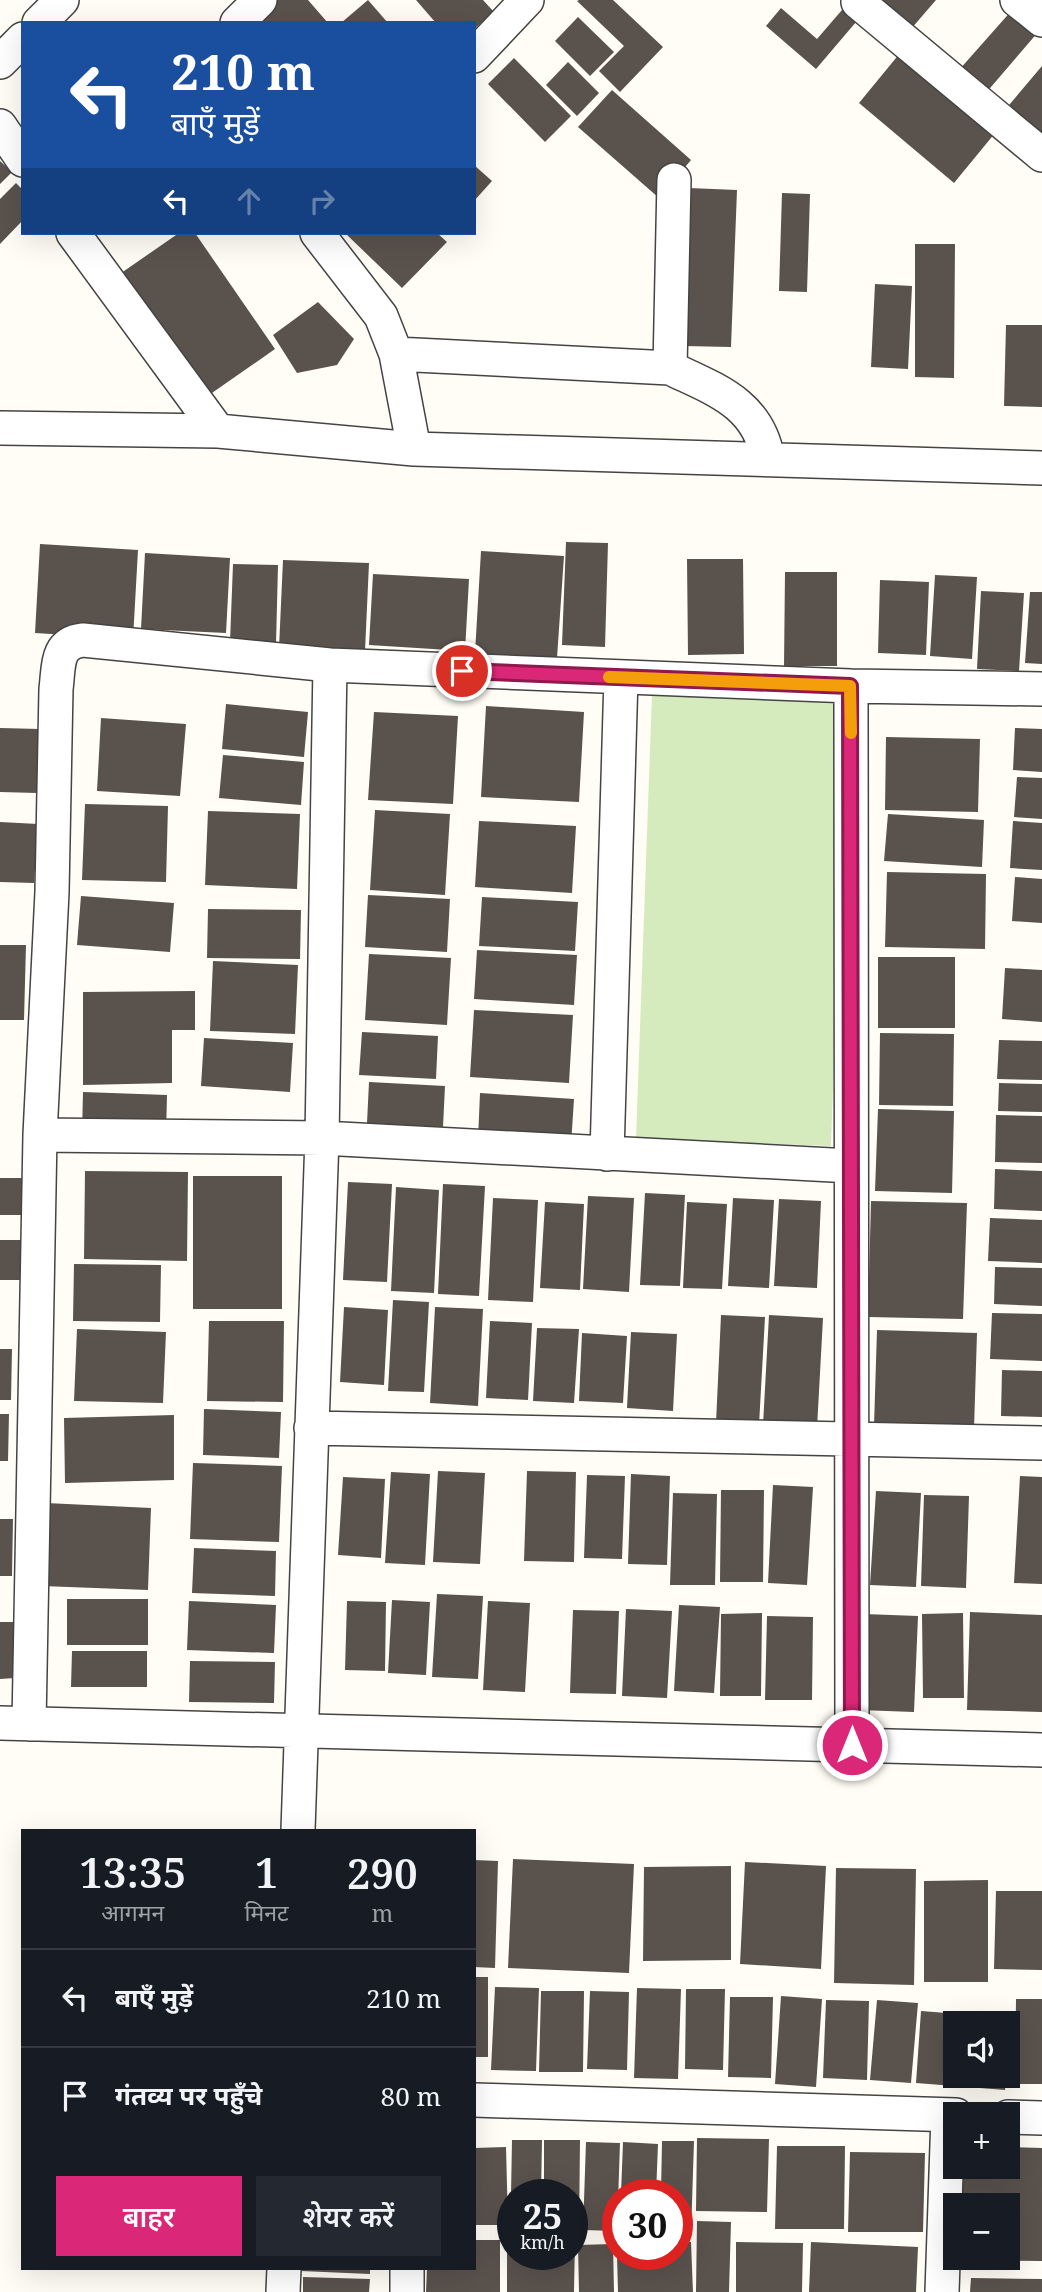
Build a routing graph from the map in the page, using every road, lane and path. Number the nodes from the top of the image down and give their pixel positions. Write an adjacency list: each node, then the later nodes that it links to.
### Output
1 (62, 0): 7 (street)
2 (260, 0): 8 (street)
3 (527, 0): 10 (street)
4 (1017, 0): 6 (street)
5 (858, 2): 13 (street)
6 (1042, 20)
7 (41, 21)
8 (239, 21)
9 (21, 41): 11 (street)
10 (476, 54)
11 (0, 62)
12 (0, 126): 14 (street)
13 (1042, 155)
14 (21, 157)
15 (674, 180): 19 (street)
16 (74, 235): 21 (street)
17 (319, 235): 18 (street)
18 (396, 354): 19 (street); 22 (street)
19 (670, 368): 23 (street)
20 (0, 428): 21 (street)
21 (218, 432): 22 (street)
22 (414, 449): 23 (street)
23 (768, 459): 24 (street)
24 (1042, 468)
25 (330, 665): 26 (street); 29 (street); 30 (street)
26 (621, 677): 27 (street); 31 (street)
27 (850, 686): 28 (street); 32 (street)
28 (1042, 689)
29 (40, 1135): 30 (street); 36 (street)
30 (321, 1138): 31 (street); 33 (street)
31 (607, 1154): 32 (street)
32 (851, 1166): 34 (street)
33 (311, 1428): 34 (street); 37 (street)
34 (852, 1440): 35 (street); 38 (street)
35 (1042, 1443)
36 (15, 1724): 37 (street)
37 (300, 1731): 38 (street); 40 (street)
38 (852, 1745): 39 (street)
39 (1042, 1751)
40 (298, 1829)
41 (476, 2100): 42 (street)
42 (943, 2115)
43 (1020, 2117): 44 (street)
44 (1042, 2118)
45 (948, 2179): 50 (street)
46 (284, 2270): 48 (street)
47 (407, 2270): 49 (street)
48 (283, 2292)
49 (407, 2292)
50 (942, 2292)

